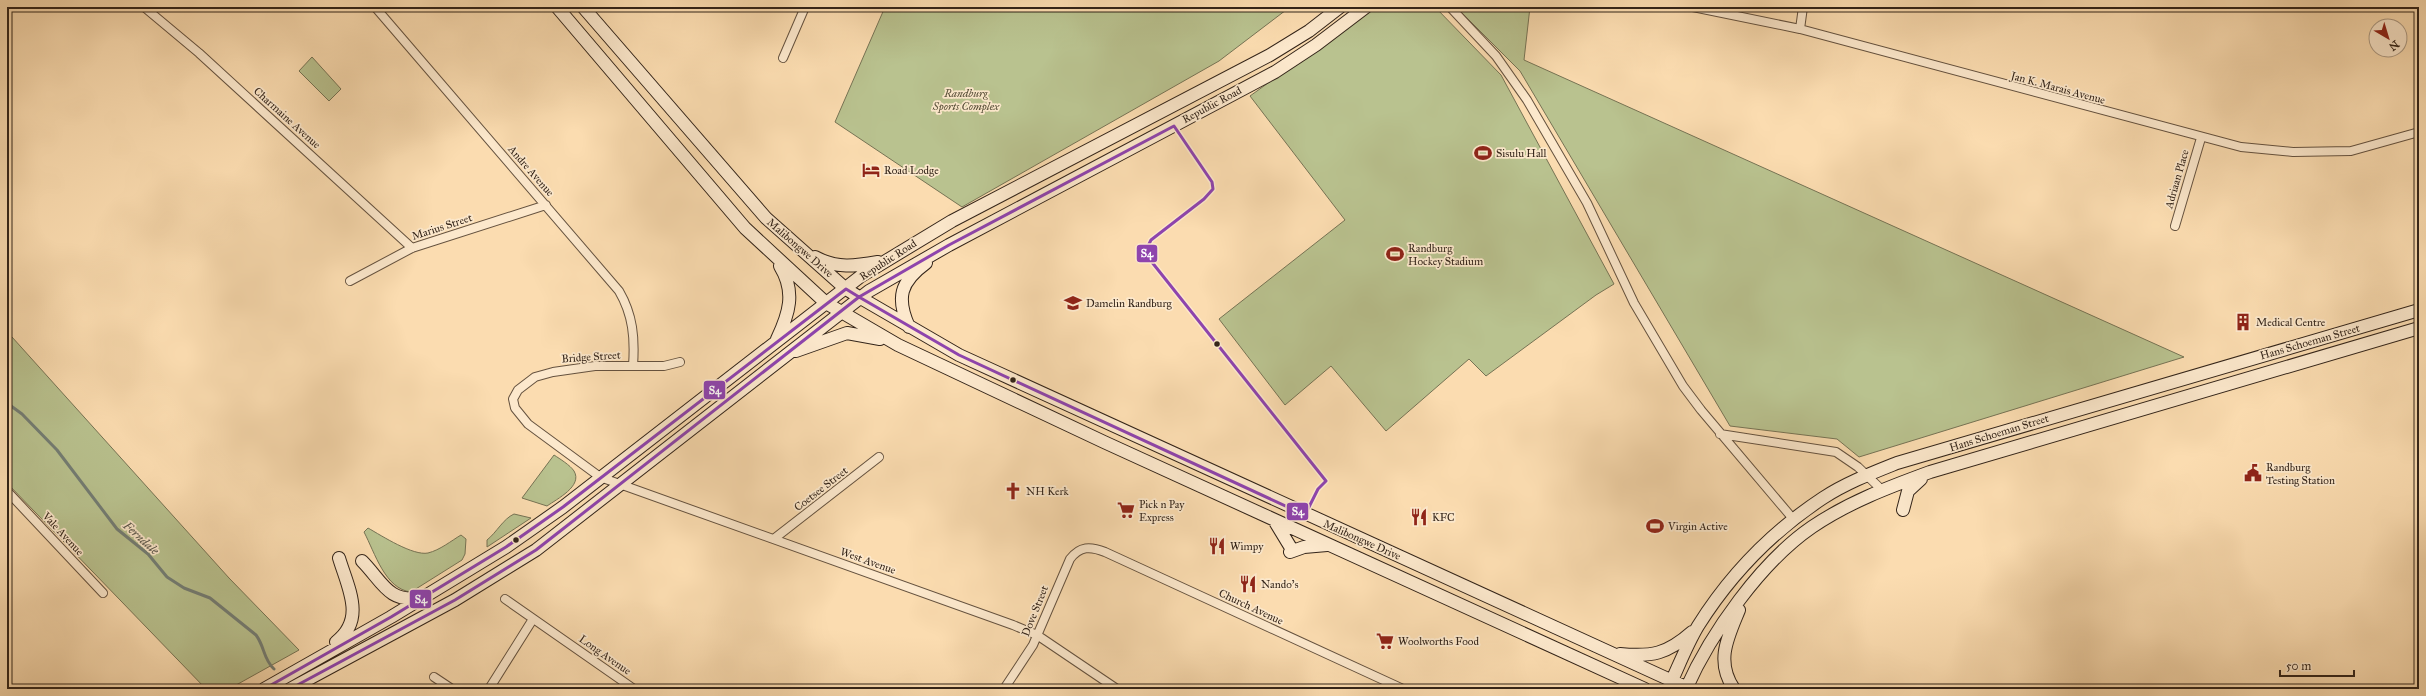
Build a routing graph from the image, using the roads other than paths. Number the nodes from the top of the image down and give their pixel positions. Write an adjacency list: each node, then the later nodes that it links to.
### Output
1 (144, 7): 19 (street, Charmaine Avenue)
2 (375, 7): 16 (street, Andre Avenue)
3 (557, 7): 11 (main road, Malibongwe Drive)
4 (805, 7): 13 (street)
5 (1340, 7): 22 (main road, Republic Road)
6 (1366, 7): 18 (main road, Republic Road)
7 (1450, 7): 36 (street)
8 (1693, 7): 12 (street, Jan K. Marais Avenue)
9 (1803, 7): 12 (street)
10 (588, 9): 11 (main road); 20 (main road, Malibongwe Drive)
11 (574, 27): 21 (main road, Malibongwe Drive)
12 (1800, 29): 15 (street, Jan K. Marais Avenue)
13 (783, 58)
14 (2419, 132): 15 (street, Jan K. Marais Avenue)
15 (2201, 138): 17 (street, Adriaan Place)
16 (546, 205): 19 (street, Marius Street); 35 (street, Andre Avenue)
17 (2175, 226)
18 (949, 245): 25 (main road, Republic Road); 29 (main road)
19 (412, 248): 23 (street, Marius Street)
20 (800, 249): 22 (main road); 24 (main road, Malibongwe Drive)
21 (774, 257): 26 (main road, Malibongwe Drive); 31 (main road)
22 (884, 261): 24 (main road, Republic Road)
23 (350, 281)
24 (846, 288): 25 (main road, Malibongwe Drive); 26 (main road, Republic Road)
25 (859, 297): 28 (main road, Republic Road); 29 (main road, Malibongwe Drive)
26 (826, 303): 28 (main road, Malibongwe Drive); 31 (main road, Republic Road)
27 (2419, 310): 39 (main road, Hans Schoeman Street)
28 (841, 312): 32 (main road, Malibongwe Drive); 33 (main road, Republic Road)
29 (909, 327): 59 (main road, Malibongwe Drive)
30 (2419, 328): 38 (main road, Hans Schoeman Street)
31 (775, 342): 40 (main road, Republic Road)
32 (898, 345): 33 (main road); 45 (main road, Malibongwe Drive)
33 (786, 355): 41 (main road, Republic Road)
34 (680, 362): 35 (street, Bridge Street)
35 (633, 366): 40 (street, Bridge Street)
36 (1720, 434): 39 (street); 46 (street)
37 (879, 457): 47 (street, Coetsee Street)
38 (1930, 472): 42 (main road, Hans Schoeman Street); 44 (main road)
39 (1867, 476): 42 (street); 46 (main road, Hans Schoeman Street)
40 (600, 477): 41 (street, West Avenue); 54 (main road, Republic Road)
41 (621, 483): 47 (street, West Avenue); 65 (main road, Republic Road)
42 (1881, 489): 53 (main road, Hans Schoeman Street)
43 (7, 491): 52 (street, Vale Avenue)
44 (1903, 510)
45 (1274, 520): 48 (main road, Malibongwe Drive); 48 (main road)
46 (1794, 520): 57 (main road, Hans Schoeman Street)
47 (775, 538): 58 (street, West Avenue)
48 (1330, 545): 62 (main road, Malibongwe Drive)
49 (1089, 547): 58 (street, Dove Street); 71 (street, Church Avenue)
50 (339, 558): 60 (main road)
51 (362, 561): 54 (main road)
52 (103, 593)
53 (1745, 594): 73 (main road, Hans Schoeman Street); 74 (main road)
54 (422, 598): 60 (main road, Republic Road)
55 (505, 599): 56 (street, Long Avenue)
56 (533, 619): 67 (street); 68 (street, Long Avenue)
57 (1698, 626): 59 (main road); 63 (main road, Hans Schoeman Street)
58 (1037, 635): 69 (street, Dove Street); 70 (street, West Avenue)
59 (1608, 653): 63 (main road, Malibongwe Drive)
60 (312, 662): 64 (main road, Republic Road)
61 (434, 677): 66 (street)
62 (1625, 684): 72 (main road, Malibongwe Drive)
63 (1670, 685): 73 (main road, Malibongwe Drive)
64 (264, 689)
65 (290, 689)
66 (452, 689)
67 (489, 689)
68 (634, 689)
69 (1004, 689)
70 (1117, 689)
71 (1404, 689)
72 (1645, 689)
73 (1688, 689)
74 (1734, 689)

